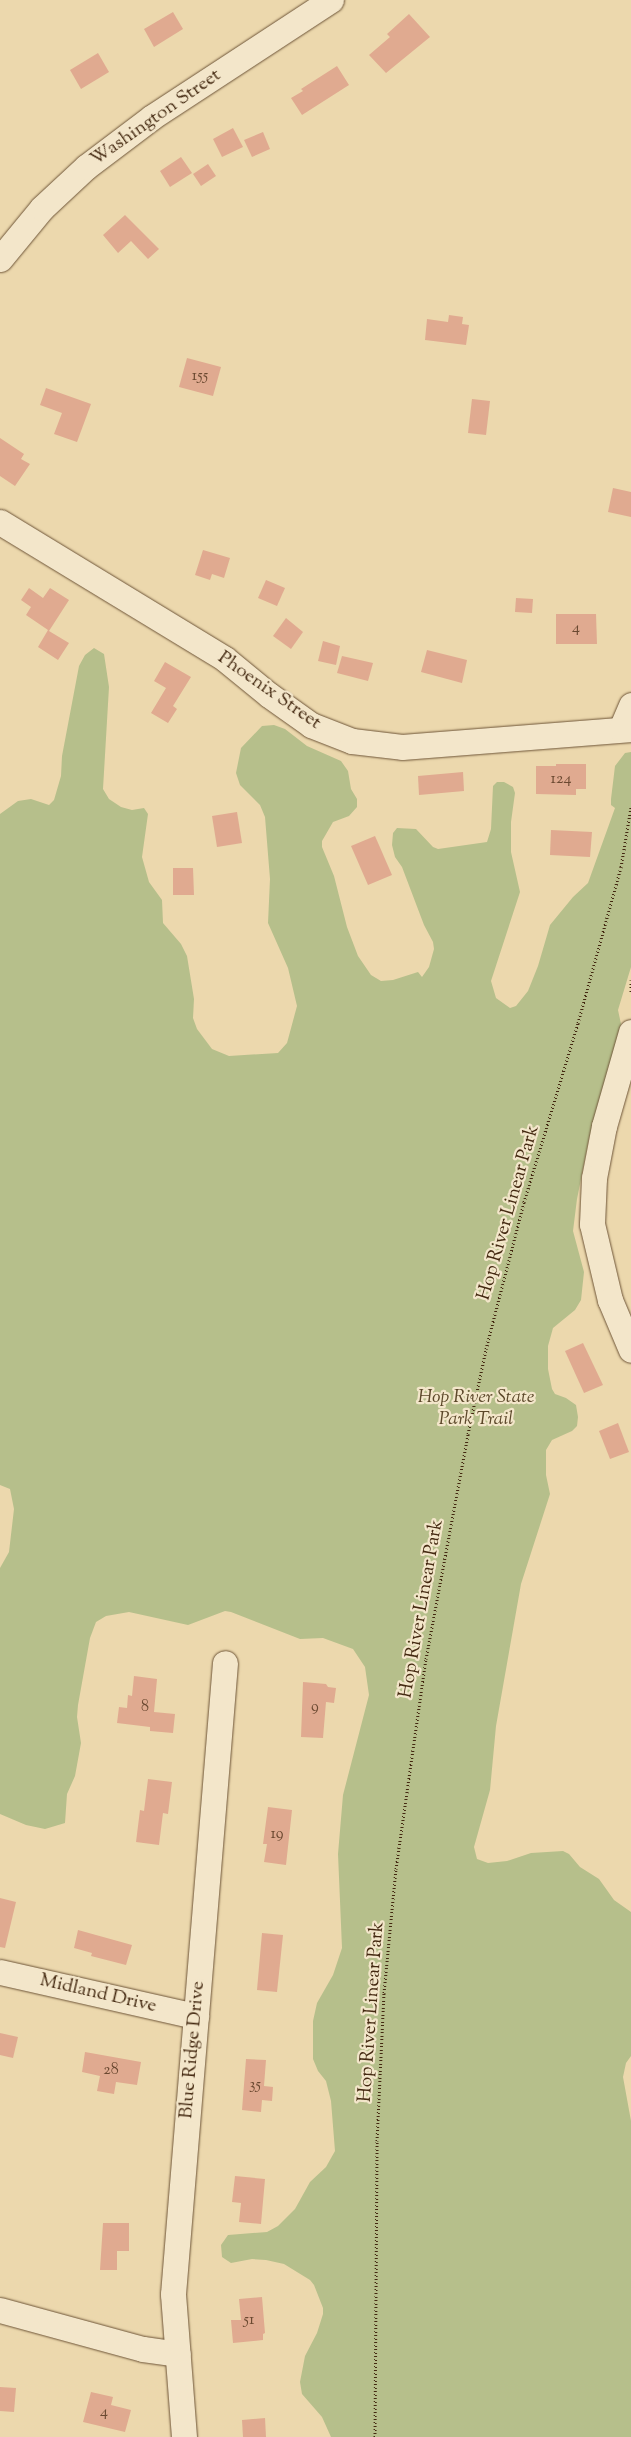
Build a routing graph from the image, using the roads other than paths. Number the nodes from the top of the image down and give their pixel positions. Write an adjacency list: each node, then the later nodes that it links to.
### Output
1 (331, 0): 2 (street, Washington Street)
2 (0, 259)
3 (0, 522): 5 (street, Phoenix Street)
4 (631, 705): 5 (street)
5 (626, 729)
6 (631, 1032): 7 (street)
7 (631, 1350)
8 (225, 1663): 10 (street, Blue Ridge Drive)
9 (0, 1972): 10 (street, Midland Drive)
10 (196, 2016): 12 (street, Blue Ridge Drive)
11 (0, 2310): 12 (street)
12 (178, 2354): 13 (street, Blue Ridge Drive)
13 (184, 2437)

